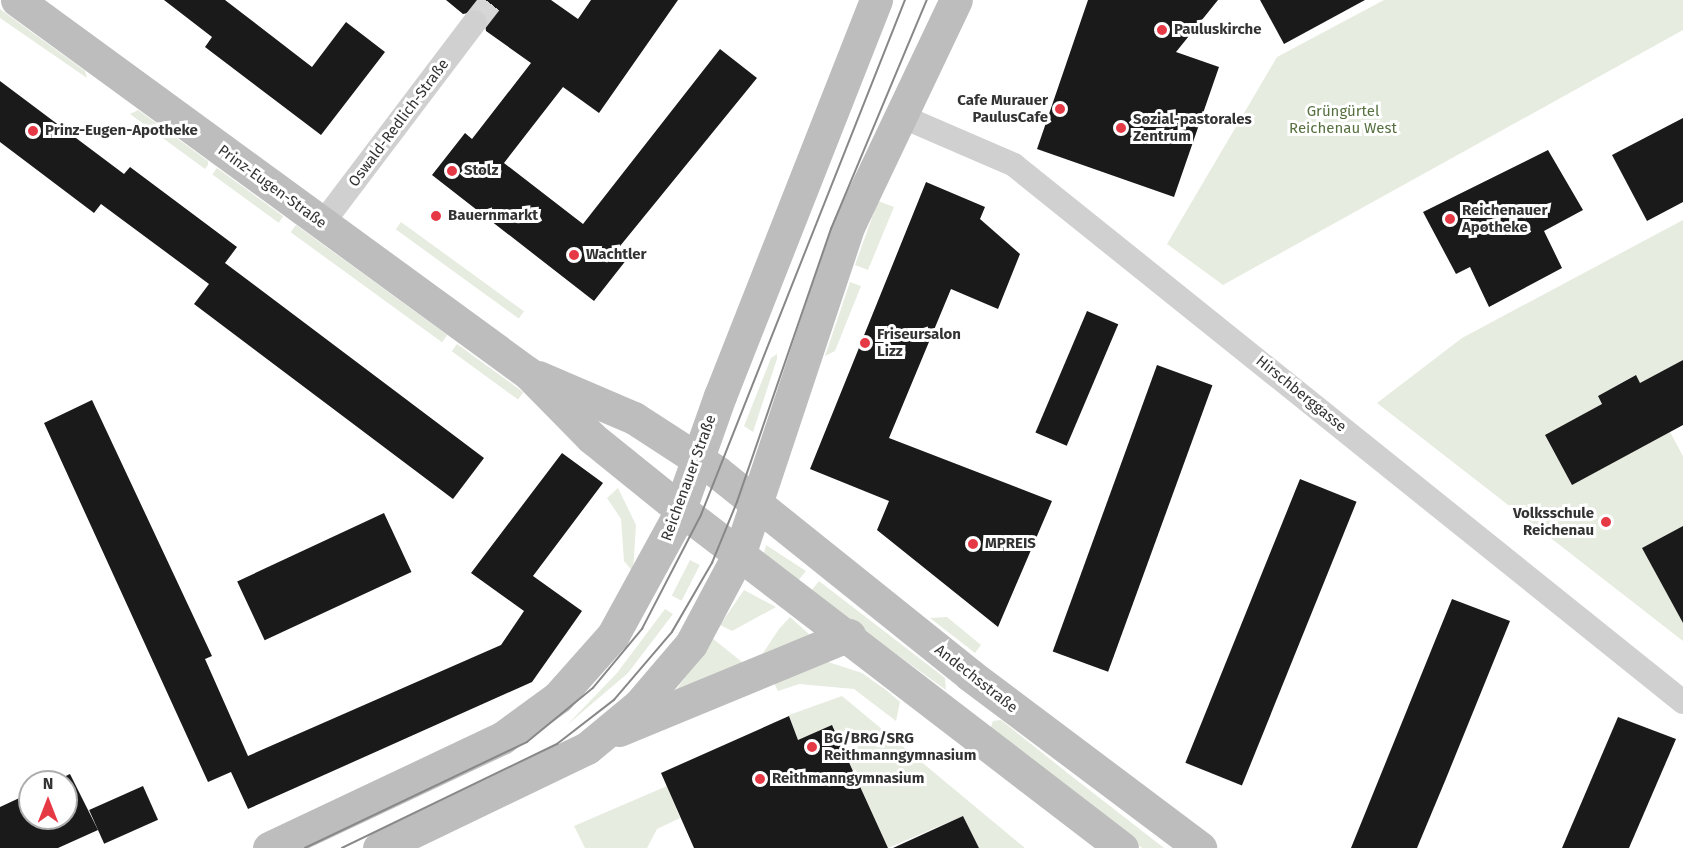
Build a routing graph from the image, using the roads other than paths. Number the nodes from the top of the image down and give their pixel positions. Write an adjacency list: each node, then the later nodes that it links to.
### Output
1 (17, 0): 6 (street, Prinz-Eugen-Straße)
2 (876, 0): 8 (street, Reichenauer Straße)
3 (956, 0): 5 (street)
4 (475, 22): 6 (street, Oswald-Redlich-Straße)
5 (902, 116): 9 (street); 14 (street, Hirschberggasse)
6 (322, 224): 7 (street, Prinz-Eugen-Straße)
7 (528, 373): 8 (street, Prinz-Eugen-Straße); 10 (street, Prinz-Eugen-Straße)
8 (697, 459): 9 (street, Prinz-Eugen-Straße); 10 (street, Reichenauer Straße)
9 (757, 503): 11 (street); 13 (street, Andechsstraße)
10 (680, 509): 11 (street, Prinz-Eugen-Straße); 17 (street, Reichenauer Straße)
11 (740, 552): 12 (street); 16 (street)
12 (849, 634): 15 (street); 16 (street)
13 (970, 675): 15 (street); 20 (street, Andechsstraße)
14 (1683, 702)
15 (944, 709): 19 (street)
16 (603, 736): 18 (street)
17 (269, 848)
18 (379, 848)
19 (1122, 848)
20 (1200, 848)

